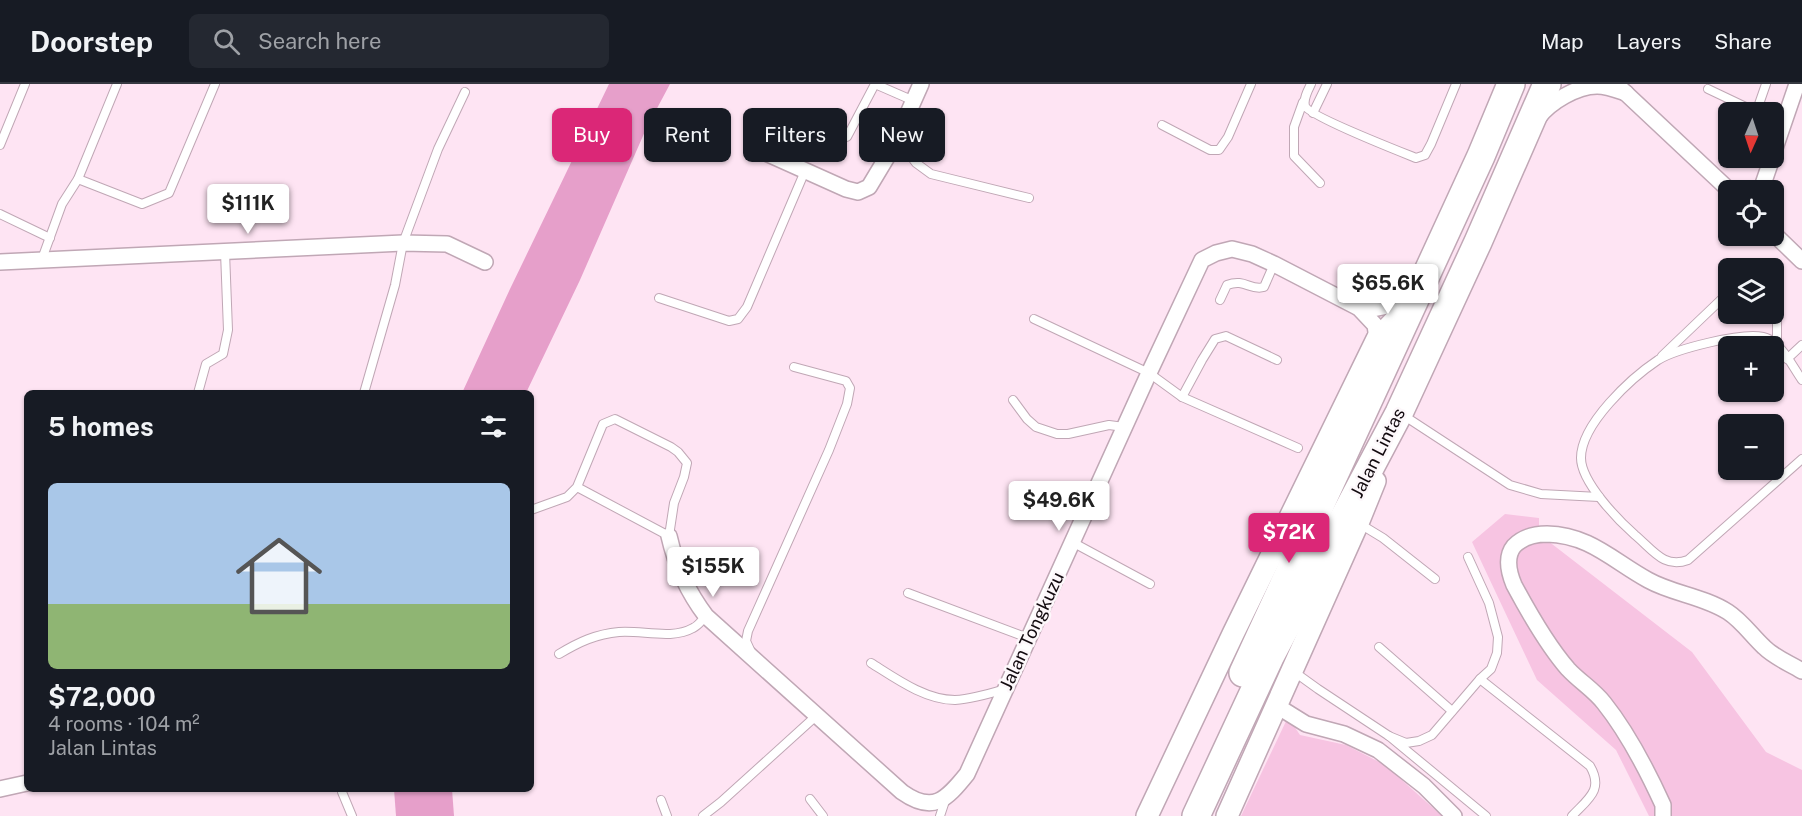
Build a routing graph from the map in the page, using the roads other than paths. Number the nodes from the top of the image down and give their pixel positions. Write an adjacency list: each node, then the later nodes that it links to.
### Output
1 (25, 84): 25 (lane)
2 (117, 84): 31 (lane)
3 (215, 84): 31 (lane)
4 (921, 84): 18 (street)
5 (1251, 84): 22 (lane)
6 (1311, 84): 17 (lane)
7 (1327, 84): 20 (lane)
8 (1456, 84): 20 (lane)
9 (1493, 84): 26 (highway)
10 (1511, 84): 26 (highway, Jalan Lintas)
11 (1547, 84): 24 (highway, Jalan Lintas)
12 (1766, 84): 15 (lane)
13 (1797, 84): 21 (street)
14 (1621, 89): 24 (street); 32 (street)
15 (1708, 89)
16 (465, 92): 37 (lane)
17 (1306, 95): 20 (lane); 33 (lane)
18 (914, 101): 19 (street); 23 (lane)
19 (911, 108)
20 (1313, 113)
21 (1784, 121)
22 (1162, 125)
23 (847, 137)
24 (1522, 142): 65 (highway, Jalan Lintas)
25 (0, 145)
26 (1481, 156): 47 (highway, Jalan Lintas)
27 (785, 162): 30 (street)
28 (884, 162): 30 (street)
29 (915, 162): 34 (lane)
30 (804, 171): 45 (lane)
31 (78, 179): 36 (lane)
32 (1718, 180)
33 (1320, 183)
34 (1029, 198)
35 (0, 214): 36 (lane)
36 (50, 238): 40 (lane)
37 (403, 243): 39 (street); 41 (street); 62 (lane)
38 (1784, 244): 42 (street)
39 (225, 252): 40 (street); 61 (lane)
40 (42, 259): 43 (street)
41 (485, 261)
42 (1802, 261)
43 (0, 262)
44 (1274, 264): 46 (lane); 49 (street, Jalan Tongkuzu); 59 (street, Jalan Tongkuzu)
45 (659, 298)
46 (1220, 300)
47 (1414, 301): 49 (street); 51 (street); 105 (highway, Jalan Lintas)
48 (1718, 303): 55 (lane)
49 (1359, 308): 51 (street, Jalan Tongkuzu)
50 (1034, 319): 59 (lane)
51 (1377, 339): 104 (street)
52 (1718, 340): 55 (lane)
53 (1802, 345): 56 (lane)
54 (1784, 354): 56 (lane)
55 (1659, 359): 70 (lane)
56 (1787, 359): 60 (lane)
57 (1276, 360): 63 (lane)
58 (794, 366): 83 (lane)
59 (1149, 373): 63 (lane); 66 (street, Jalan Tongkuzu)
60 (1802, 380)
61 (199, 390)
62 (365, 390)
63 (1182, 397): 67 (lane)
64 (1013, 400): 66 (lane)
65 (1399, 413): 70 (lane); 72 (street); 106 (highway, Jalan Lintas)
66 (1124, 427): 74 (street, Jalan Tongkuzu)
67 (1298, 448)
68 (1802, 459): 70 (lane)
69 (577, 487): 71 (lane); 73 (lane); 73 (lane)
70 (1599, 497)
71 (534, 509)
72 (1358, 523): 76 (lane); 85 (street)
73 (669, 536): 79 (street)
74 (1072, 542): 77 (lane); 80 (street, Jalan Tongkuzu)
75 (1468, 557): 87 (lane)
76 (1435, 579)
77 (1150, 584)
78 (908, 593): 80 (lane)
79 (706, 616): 82 (lane); 83 (street)
80 (1028, 638): 88 (street, Jalan Tongkuzu)
81 (1379, 647): 90 (lane)
82 (560, 654)
83 (754, 659): 91 (street)
84 (871, 663): 88 (lane)
85 (1293, 670): 89 (street); 92 (lane)
86 (1802, 671): 111 (street)
87 (1480, 679): 90 (lane); 110 (lane)
88 (1005, 689): 96 (street, Jalan Tongkuzu)
89 (1276, 706): 107 (street); 108 (street)
90 (1452, 711): 92 (lane)
91 (816, 716): 96 (street); 101 (lane)
92 (1389, 736): 109 (lane)
93 (24, 784): 94 (street)
94 (0, 789)
95 (342, 792): 99 (lane)
96 (947, 797): 103 (lane)
97 (810, 799): 102 (lane)
98 (661, 800): 100 (lane)
99 (352, 816)
100 (667, 816)
101 (703, 816)
102 (823, 816)
103 (940, 816)
104 (1148, 816)
105 (1177, 816)
106 (1196, 816)
107 (1227, 816)
108 (1454, 816)
109 (1486, 816)
110 (1572, 816)
111 (1663, 816)

